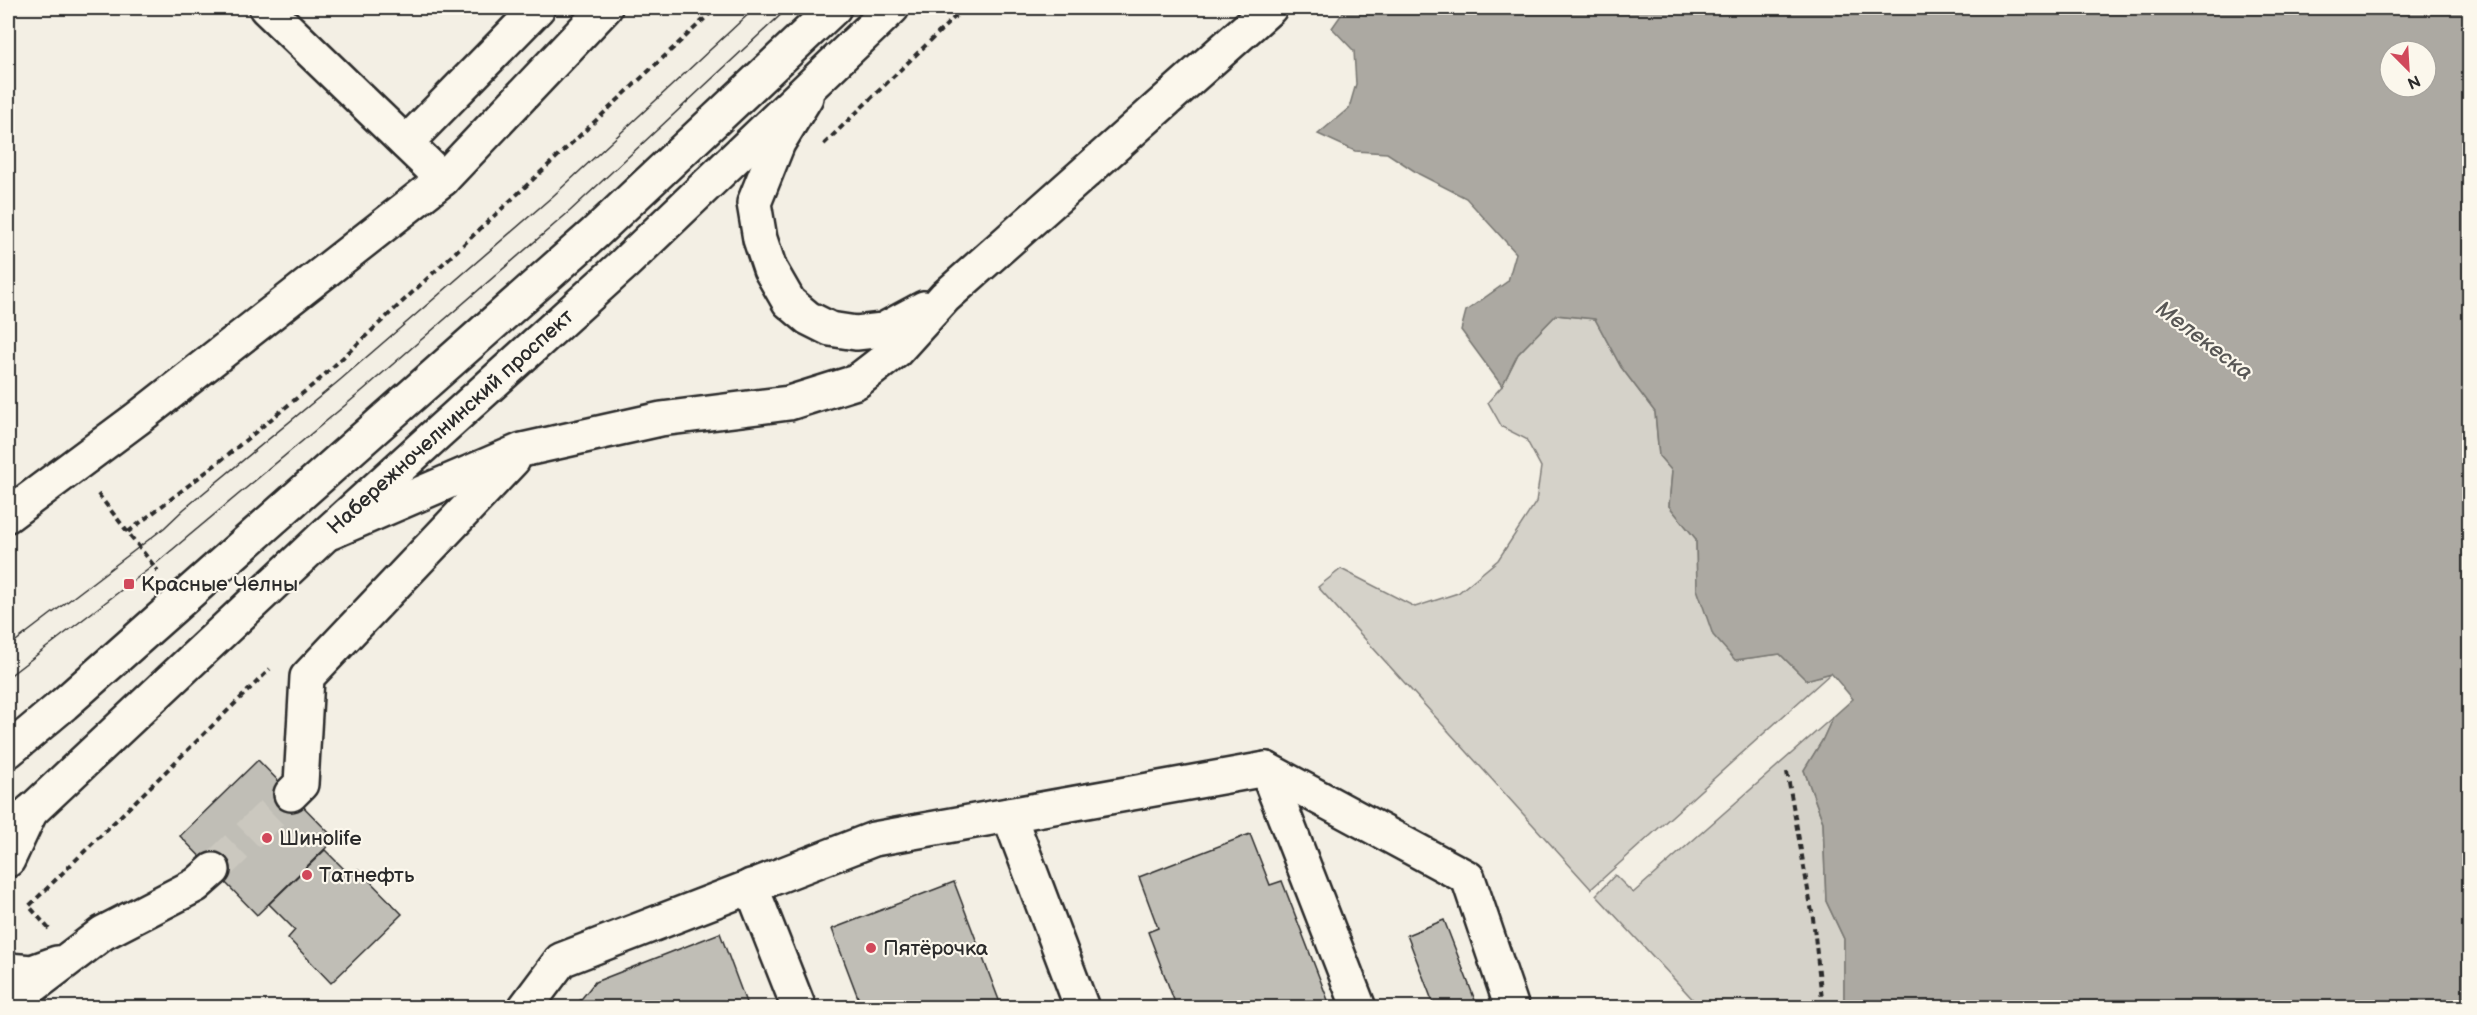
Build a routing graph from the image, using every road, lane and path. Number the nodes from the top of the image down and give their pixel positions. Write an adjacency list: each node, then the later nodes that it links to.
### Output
1 (266, 8): 9 (street)
2 (538, 8): 9 (street)
3 (605, 8): 10 (street)
4 (716, 8): 15 (path)
5 (834, 8): 17 (street, Набережночелнинский проспект)
6 (892, 8): 8 (street, Набережночелнинский проспект)
7 (1270, 8): 11 (street)
8 (816, 80): 11 (street); 14 (street, Набережночелнинский проспект)
9 (406, 143): 10 (street)
10 (443, 179): 13 (street)
11 (945, 297): 12 (street)
12 (522, 450): 14 (street); 16 (street)
13 (8, 515)
14 (324, 536): 21 (street, Набережночелнинский проспект)
15 (152, 579)
16 (323, 661): 20 (street); 27 (path)
17 (8, 751)
18 (1266, 769): 22 (street); 33 (street); 34 (street)
19 (1787, 772): 35 (path)
20 (291, 794)
21 (32, 811): 23 (street, Набережночелнинский проспект); 24 (street)
22 (1009, 815): 26 (street); 32 (street)
23 (8, 833)
24 (8, 860)
25 (213, 870): 27 (street)
26 (751, 886): 30 (street); 31 (street)
27 (73, 957): 28 (street); 29 (street)
28 (8, 970)
29 (8, 1005)
30 (525, 1008)
31 (799, 1008)
32 (1082, 1008)
33 (1359, 1008)
34 (1512, 1008)
35 (1823, 1008)

